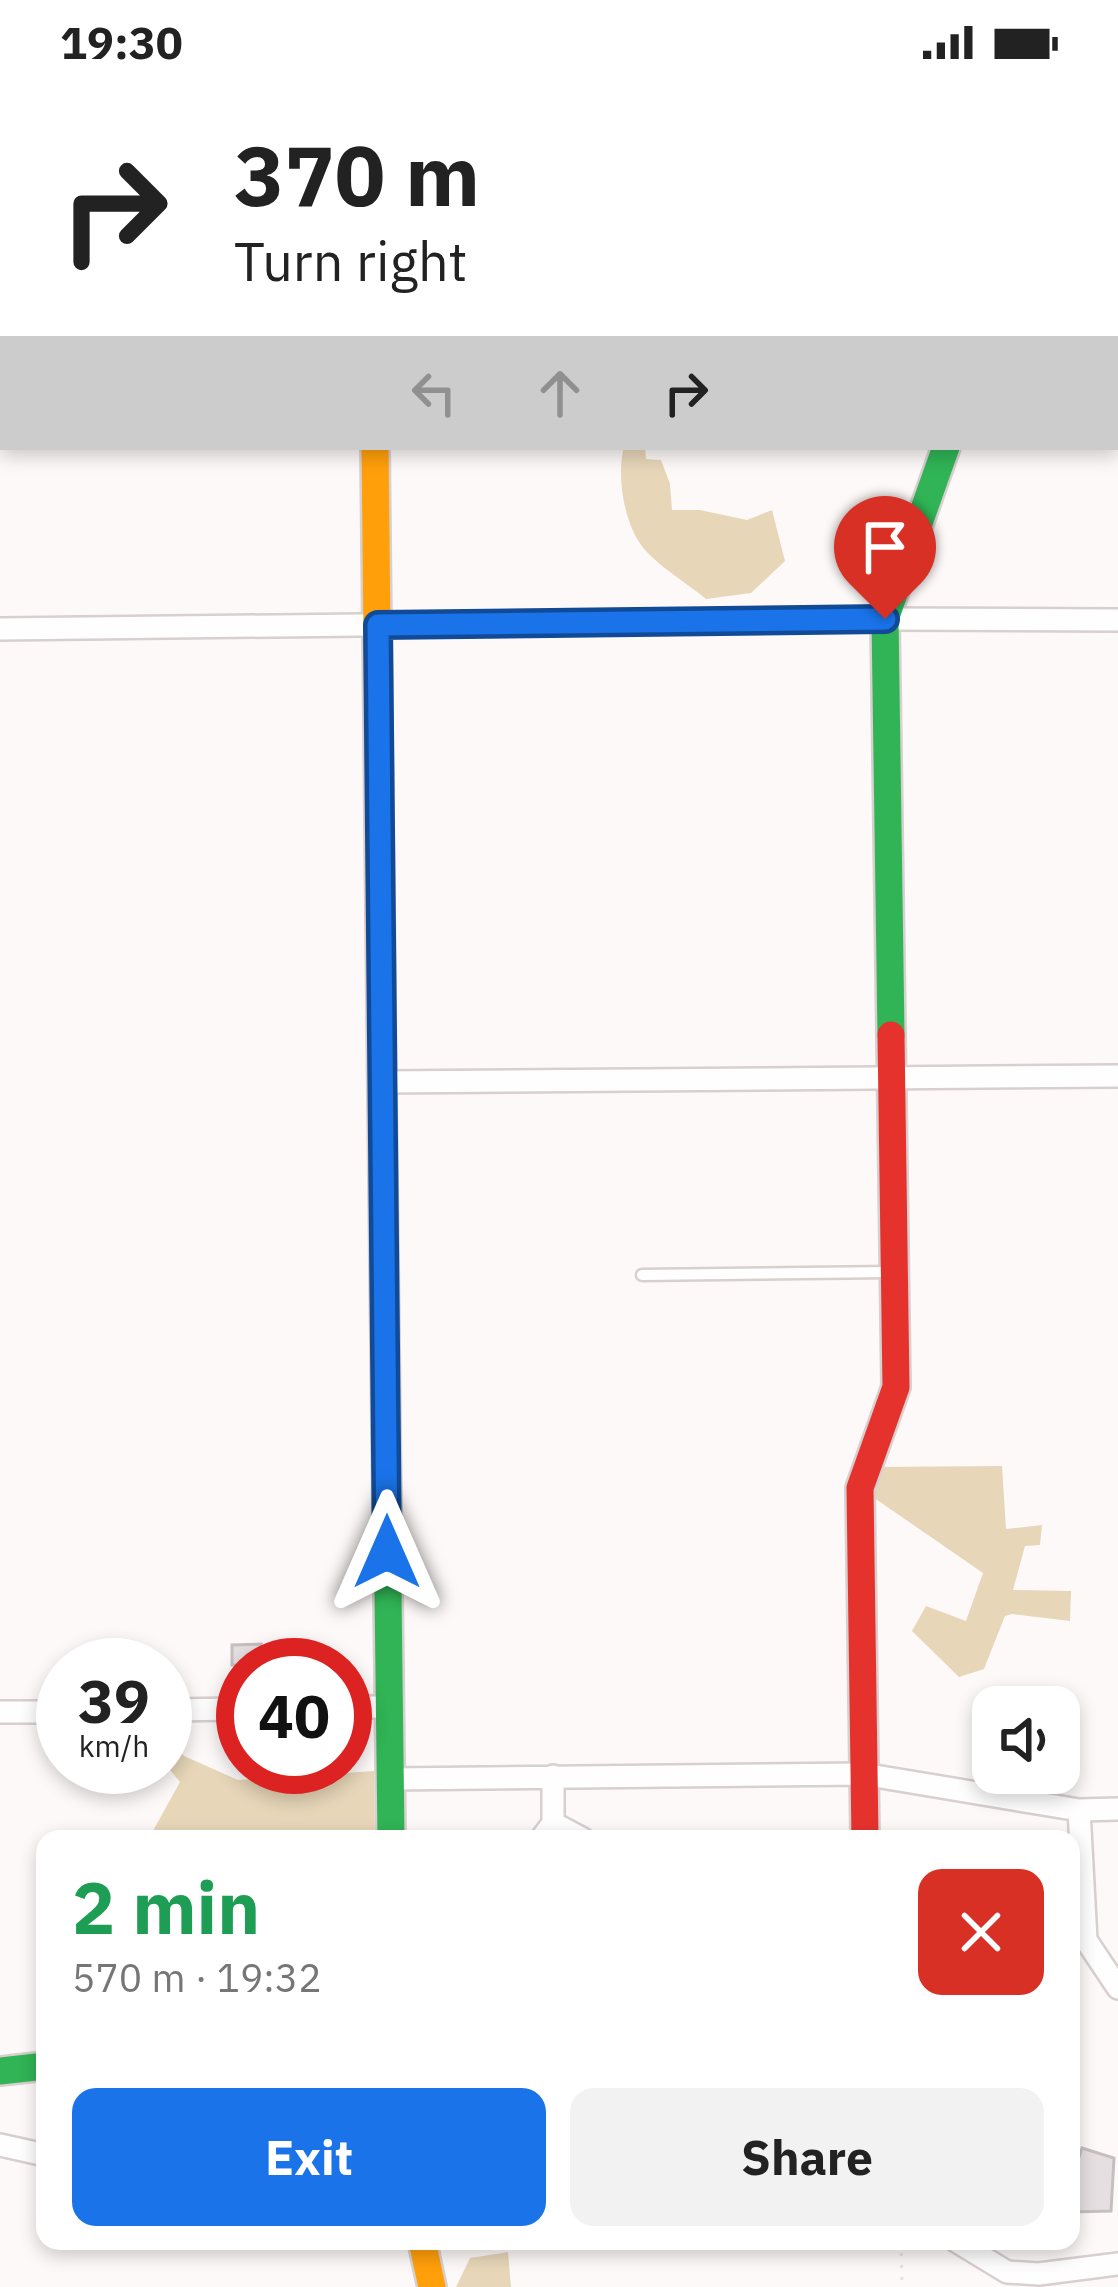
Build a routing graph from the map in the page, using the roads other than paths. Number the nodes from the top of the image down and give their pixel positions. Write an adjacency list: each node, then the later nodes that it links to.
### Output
1 (375, 450): 5 (street)
2 (945, 450): 3 (street)
3 (885, 619): 4 (street); 5 (street); 8 (street)
4 (1118, 620)
5 (378, 625): 6 (street); 9 (street)
6 (0, 629)
7 (1118, 1076): 8 (street)
8 (892, 1079): 9 (street); 10 (street)
9 (384, 1082): 13 (street)
10 (895, 1272): 11 (lane); 16 (street)
11 (642, 1274)
12 (372, 1707): 13 (street)
13 (388, 1707): 18 (street)
14 (0, 1712): 15 (street)
15 (36, 1712)
16 (863, 1774): 17 (street); 20 (street); 23 (street)
17 (553, 1776): 18 (street); 22 (street)
18 (390, 1779): 21 (street)
19 (1118, 1809): 20 (street)
20 (1079, 1810): 24 (street)
21 (392, 1830)
22 (547, 1830)
23 (865, 1830)
24 (1079, 1830)
25 (1080, 1941): 26 (street)
26 (1118, 1988)
27 (36, 2067): 28 (street)
28 (0, 2071)
29 (0, 2145): 30 (street)
30 (36, 2153)
31 (424, 2250): 34 (street)
32 (971, 2250): 33 (street)
33 (1118, 2264)
34 (432, 2287)

